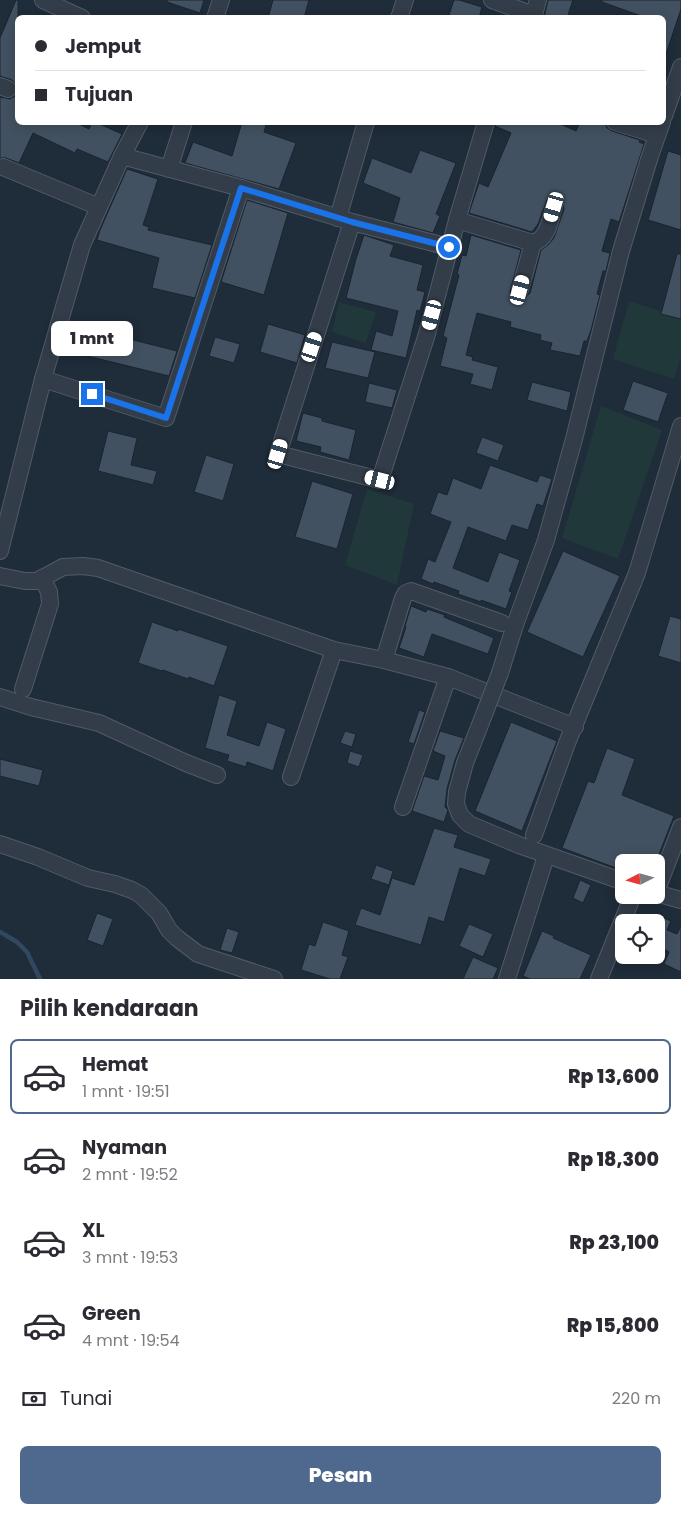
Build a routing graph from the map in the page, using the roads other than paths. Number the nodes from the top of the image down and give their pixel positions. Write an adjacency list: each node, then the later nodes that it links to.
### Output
1 (43, 0): 6 (street)
2 (221, 0): 7 (street)
3 (405, 0): 8 (street)
4 (492, 0): 5 (street)
5 (528, 12)
6 (76, 15)
7 (216, 15)
8 (400, 15)
9 (681, 66): 10 (street)
10 (666, 110)
11 (138, 125): 17 (street)
12 (183, 125): 19 (street)
13 (365, 125): 23 (street)
14 (485, 125): 24 (street)
15 (634, 125): 16 (street)
16 (659, 129): 46 (street, bridge)
17 (122, 156): 19 (street); 21 (street)
18 (3, 167): 21 (street)
19 (169, 169): 20 (street)
20 (241, 188): 23 (street); 28 (street)
21 (99, 207): 28 (street)
22 (554, 207): 25 (street)
23 (345, 220): 26 (street); 26 (street)
24 (457, 220): 25 (street); 26 (street)
25 (533, 244): 27 (street)
26 (449, 247)
27 (520, 290)
28 (43, 379): 30 (street)
29 (681, 426): 39 (street)
30 (0, 551)
31 (0, 576): 32 (street)
32 (42, 578): 34 (street); 37 (street)
33 (502, 623): 35 (street)
34 (334, 650): 35 (street); 41 (street)
35 (384, 660): 36 (street)
36 (448, 677): 39 (street); 42 (street)
37 (24, 690)
38 (0, 697): 40 (street)
39 (575, 727): 44 (street)
40 (216, 775)
41 (291, 777)
42 (403, 807)
43 (681, 827): 47 (street)
44 (534, 836)
45 (0, 844): 52 (street)
46 (546, 856): 48 (street); 53 (street)
47 (665, 869)
48 (615, 879)
49 (665, 895): 50 (street)
50 (681, 900)
51 (629, 904): 54 (street)
52 (274, 979)
53 (507, 979)
54 (599, 979)

